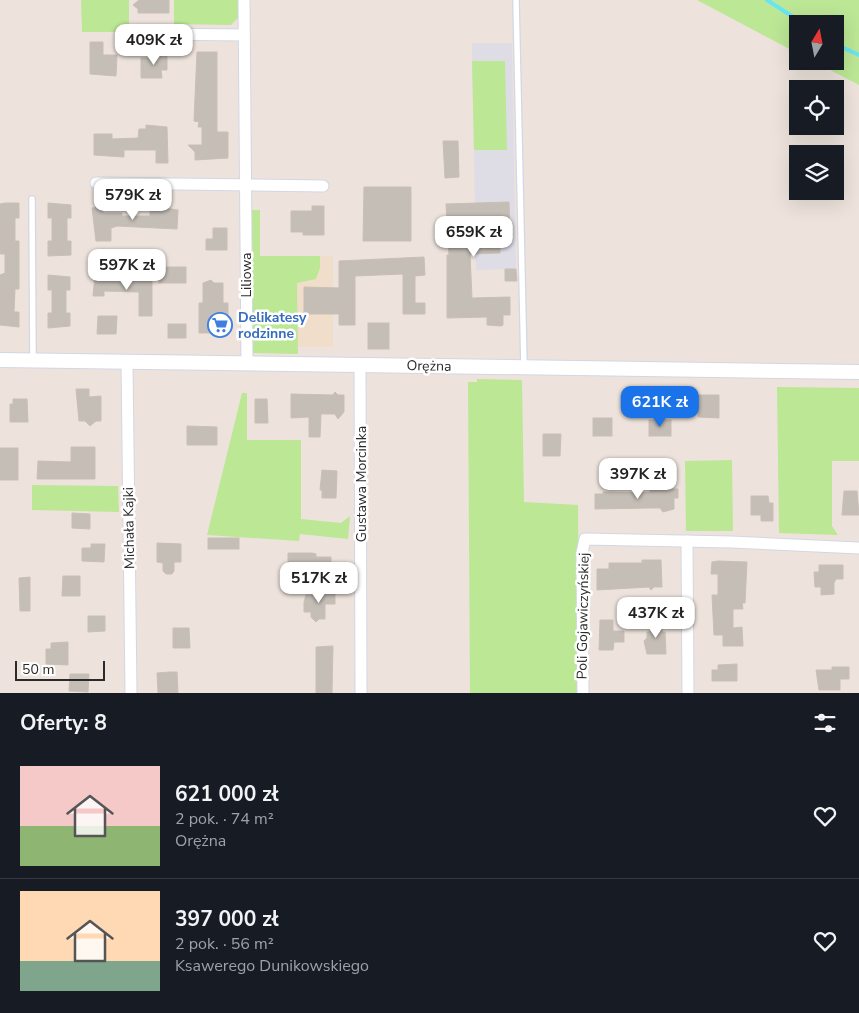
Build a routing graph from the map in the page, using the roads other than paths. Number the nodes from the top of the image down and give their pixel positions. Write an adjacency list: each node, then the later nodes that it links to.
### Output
1 (244, 0): 3 (street, Liliowa)
2 (516, 0): 14 (lane)
3 (244, 35): 4 (street); 6 (street, Liliowa)
4 (125, 36)
5 (96, 183): 6 (street)
6 (245, 186): 7 (street); 12 (street, Liliowa)
7 (323, 186)
8 (32, 198): 10 (lane)
9 (0, 360): 10 (street, Orężna)
10 (33, 361): 11 (street, Orężna)
11 (128, 362): 12 (street, Orężna); 18 (street, Michała Kajki)
12 (247, 364): 13 (street, Orężna)
13 (360, 365): 14 (street, Orężna); 19 (street, Gustawa Morcinka)
14 (524, 368): 15 (street, Orężna)
15 (859, 372)
16 (687, 542): 17 (street); 20 (street, Poli Gojawiczyńskiej); 21 (street)
17 (859, 548)
18 (131, 693)
19 (361, 693)
20 (582, 693)
21 (688, 693)

